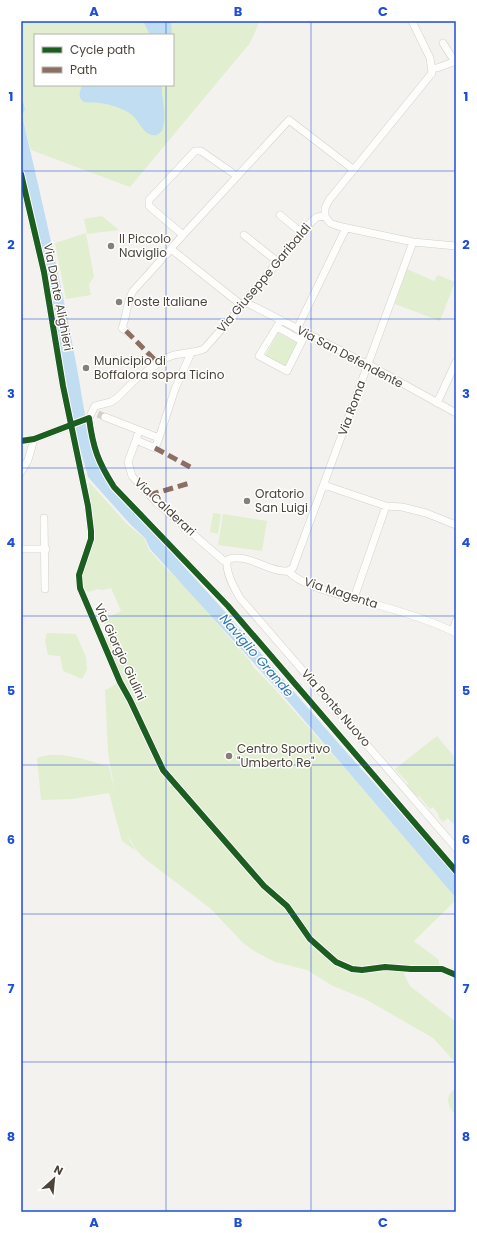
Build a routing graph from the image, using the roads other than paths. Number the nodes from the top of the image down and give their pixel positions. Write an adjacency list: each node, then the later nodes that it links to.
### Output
1 (412, 21): 4 (street)
2 (443, 43): 3 (street)
3 (455, 62): 4 (street)
4 (433, 68): 5 (street, Via Giuseppe Garibaldi)
5 (354, 170): 7 (street); 9 (street, Via Giuseppe Garibaldi)
6 (21, 174): 31 (street, Via Dante Alighieri)
7 (237, 176): 12 (street); 12 (street)
8 (280, 215): 11 (street)
9 (325, 216): 10 (street); 11 (street, Via Giuseppe Garibaldi)
10 (346, 228): 14 (street); 21 (street)
11 (302, 232): 17 (street, Via Giuseppe Garibaldi)
12 (183, 234): 16 (street)
13 (244, 235): 17 (street)
14 (413, 242): 15 (street); 27 (street, Via Roma)
15 (456, 246)
16 (171, 249): 18 (street, Via San Defendente); 22 (street)
17 (278, 262): 18 (street, Via Giuseppe Garibaldi)
18 (244, 304): 19 (street, Via San Defendente); 25 (street, Via Giuseppe Garibaldi)
19 (281, 320): 20 (street); 21 (street, Via San Defendente)
20 (276, 327): 24 (street); 24 (street)
21 (297, 329): 23 (street, Via San Defendente)
22 (126, 331)
23 (306, 333): 24 (street); 27 (street, Via San Defendente)
24 (302, 341)
25 (191, 353): 31 (street, Via Giuseppe Garibaldi); 33 (street)
26 (456, 362): 28 (street)
27 (368, 364): 28 (street, Via San Defendente); 38 (street, Via Roma)
28 (437, 403): 29 (street, Via San Defendente)
29 (456, 413)
30 (106, 418): 32 (street)
31 (72, 424): 34 (street, Via Giuseppe Garibaldi); 51 (street, Via Giorgio Giulini)
32 (139, 430): 33 (street); 35 (street, Via Calderari)
33 (159, 438): 35 (street)
34 (34, 439): 36 (street, Via Giuseppe Garibaldi); 37 (street)
35 (136, 440): 44 (street, Via Calderari)
36 (21, 441)
37 (21, 472)
38 (324, 485): 39 (street); 45 (street, Via Roma)
39 (386, 506): 41 (street); 47 (street)
40 (44, 518): 43 (street)
41 (456, 523)
42 (21, 549): 43 (street)
43 (46, 549): 46 (street)
44 (227, 562): 45 (street, Via Magenta); 50 (street, Via Ponte Nuovo)
45 (288, 571): 47 (street, Via Magenta)
46 (45, 590)
47 (354, 598): 49 (street, Via Magenta)
48 (456, 621): 49 (street)
49 (454, 632)
50 (456, 848)
51 (456, 975)

